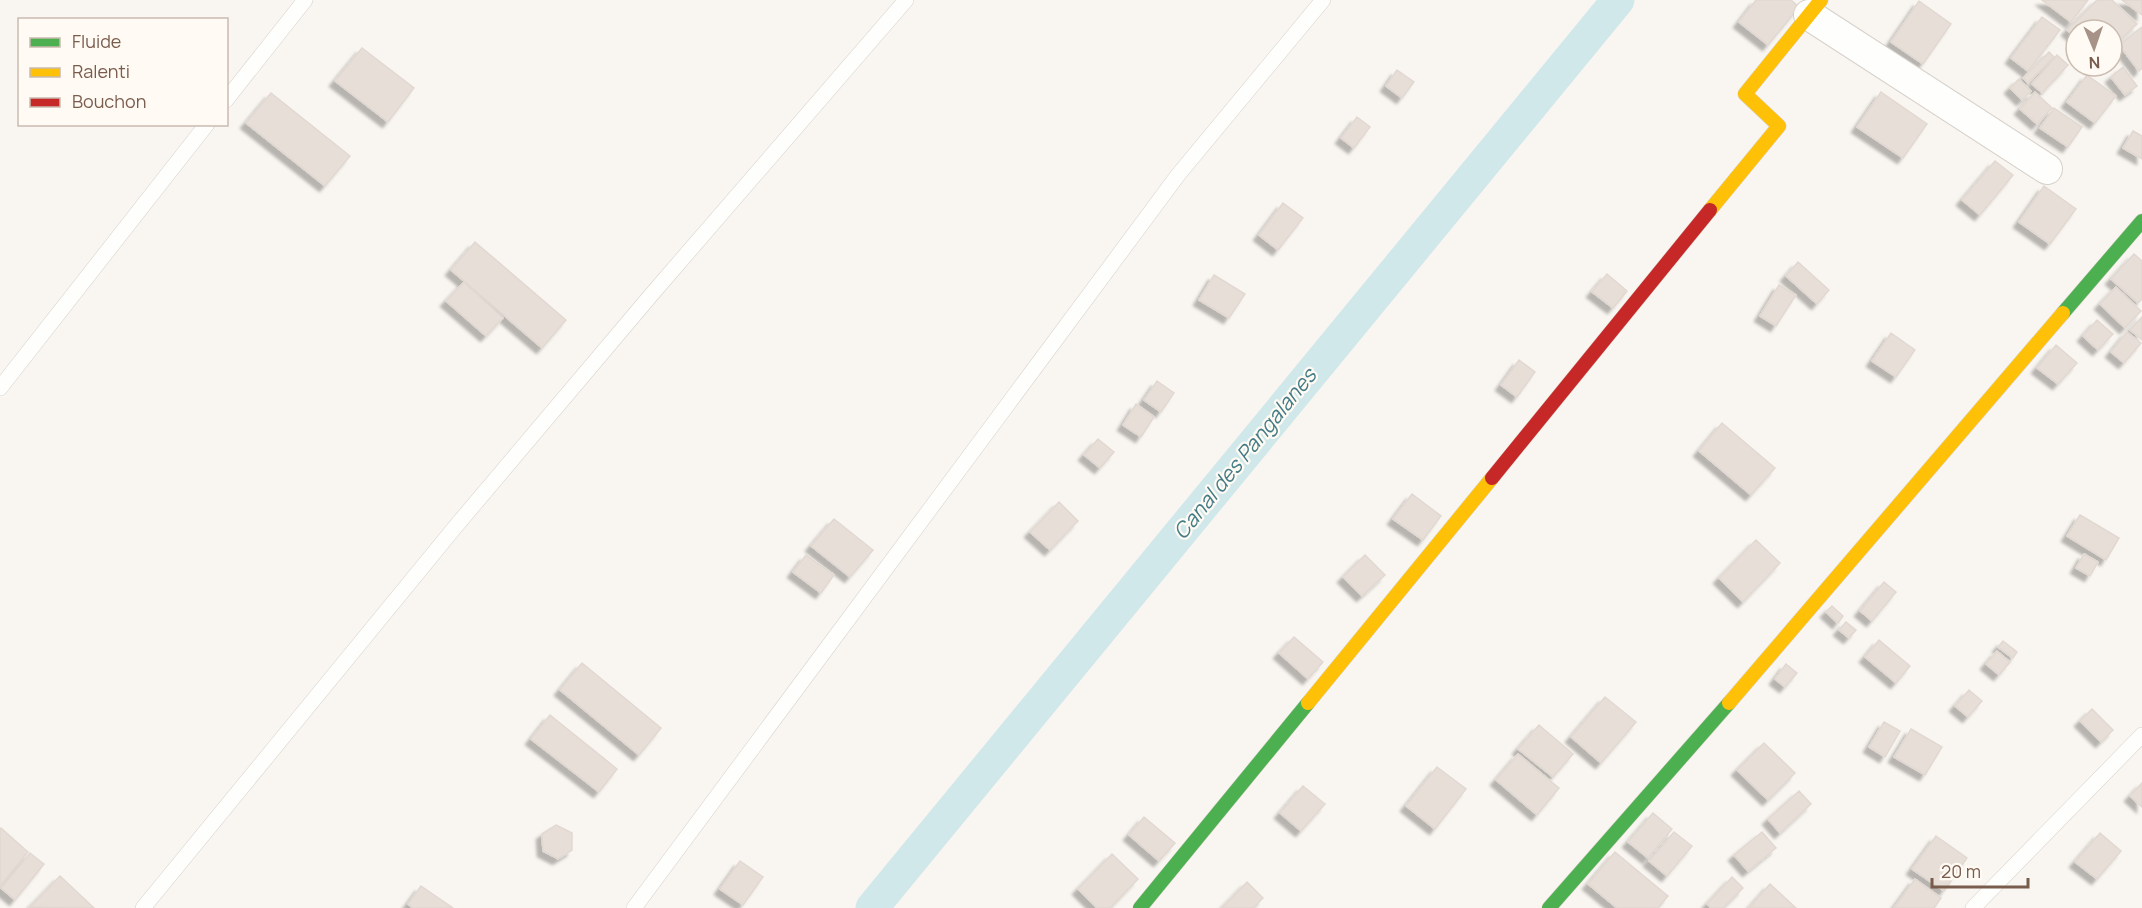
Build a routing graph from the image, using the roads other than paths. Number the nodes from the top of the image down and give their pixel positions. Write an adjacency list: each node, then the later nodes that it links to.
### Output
1 (305, 0): 5 (lane)
2 (906, 0): 11 (lane)
3 (1323, 0): 12 (lane)
4 (1815, 8): 7 (street); 13 (street)
5 (228, 97)
6 (205, 126): 9 (lane)
7 (2047, 169)
8 (2142, 221): 14 (street)
9 (0, 388)
10 (2142, 735): 15 (lane)
11 (142, 908)
12 (634, 908)
13 (1140, 908)
14 (1549, 908)
15 (1973, 908)

